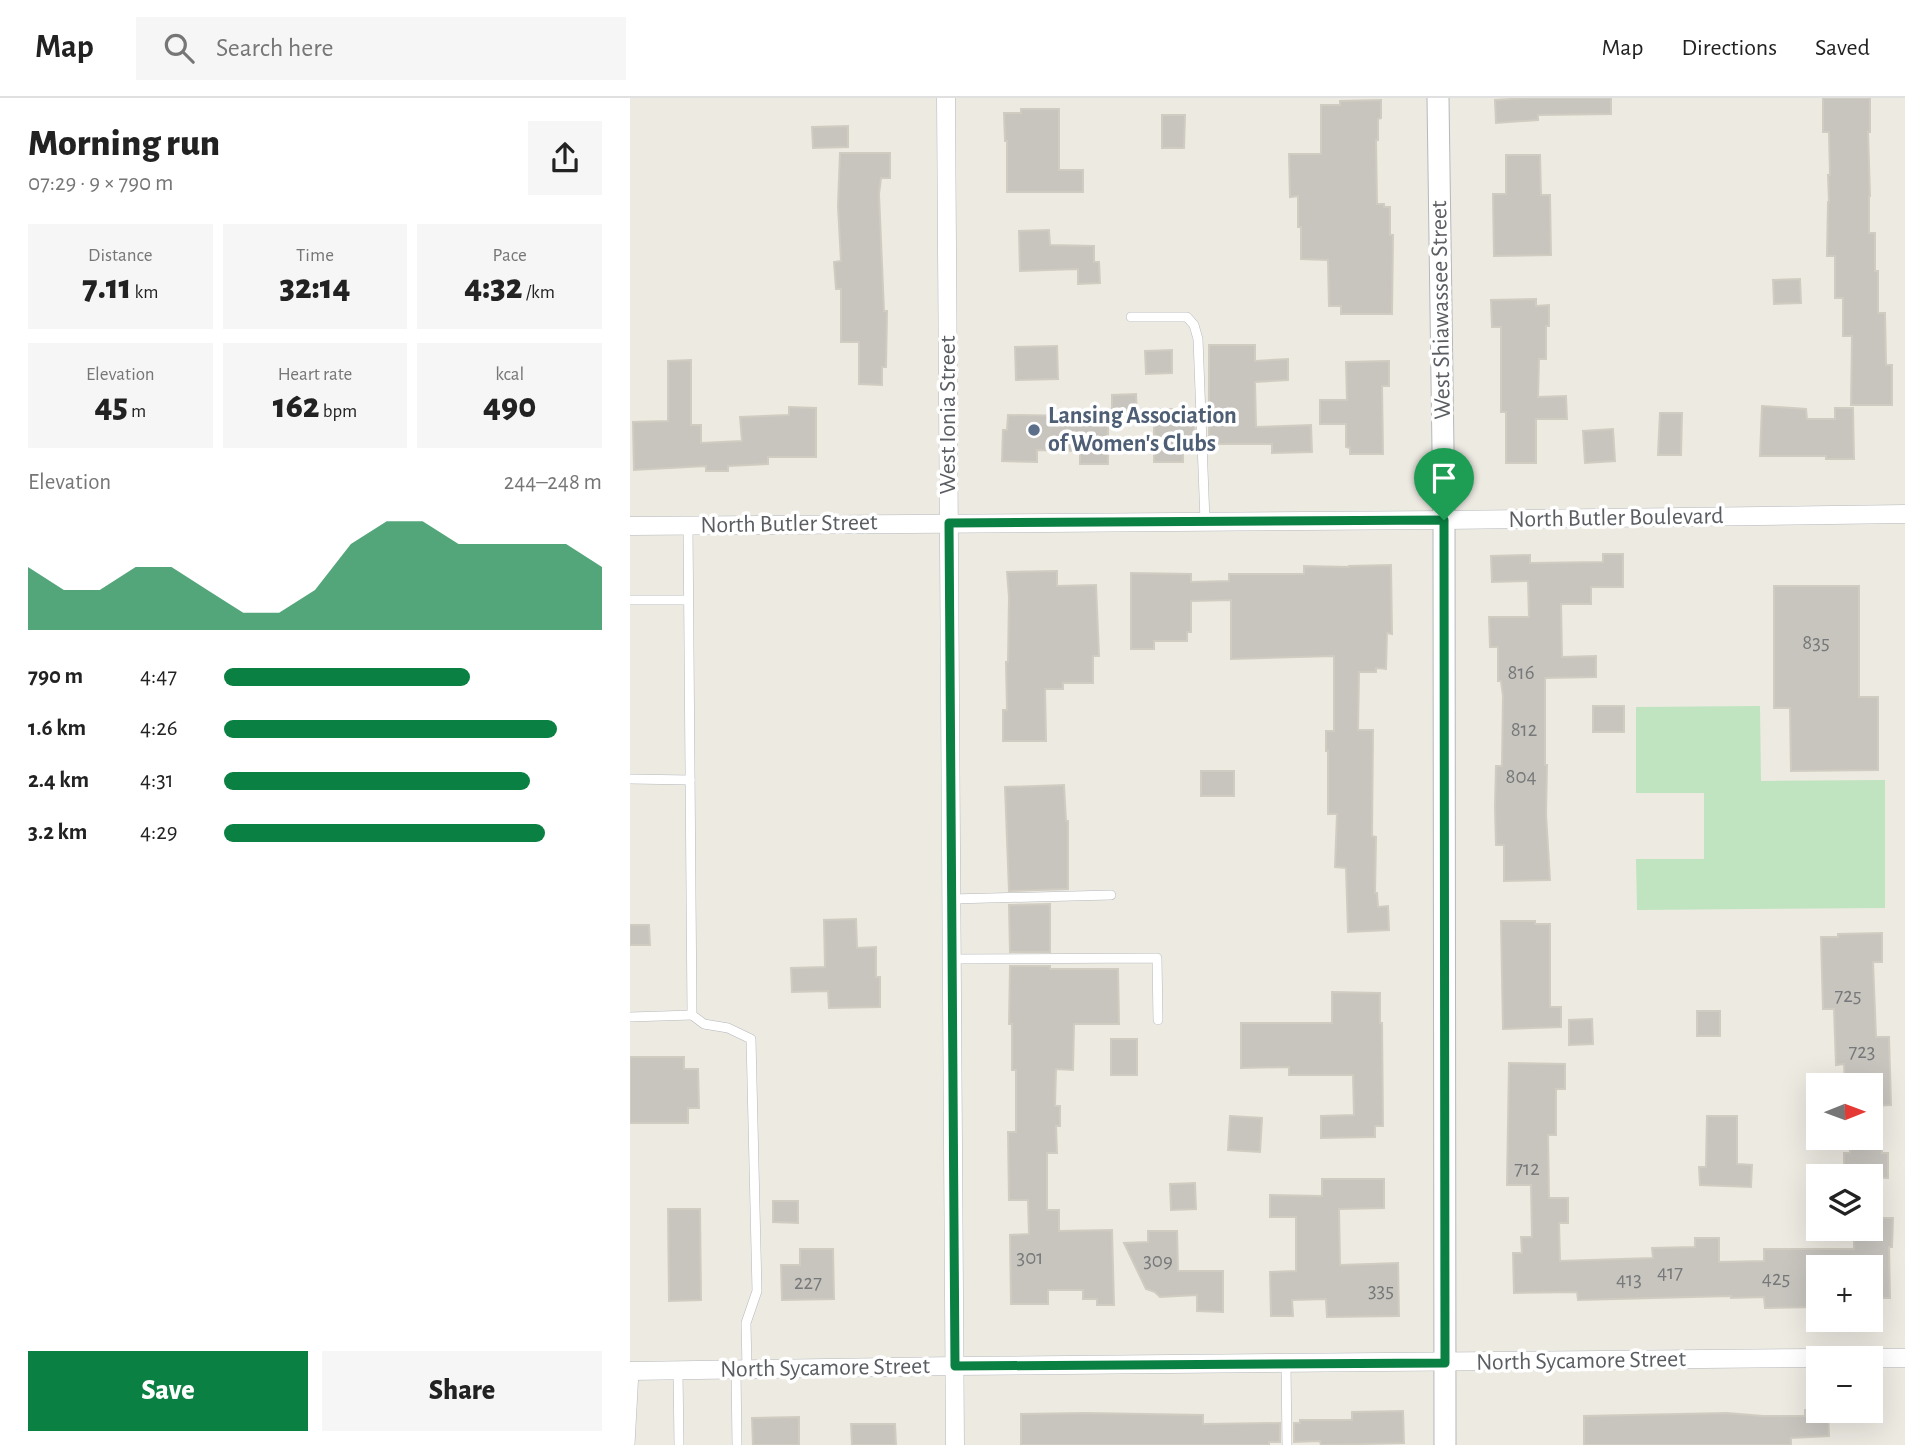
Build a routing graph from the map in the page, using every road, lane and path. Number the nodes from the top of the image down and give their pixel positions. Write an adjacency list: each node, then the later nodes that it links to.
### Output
1 (946, 98): 7 (street, West Ionia Street)
2 (1438, 98): 5 (street, West Shiawassee Street)
3 (1131, 317): 6 (lane)
4 (1905, 514): 5 (street, North Butler Boulevard)
5 (1444, 520): 6 (street, North Butler Boulevard); 23 (street, West Shiawassee Street)
6 (1205, 521): 7 (street, North Butler Boulevard)
7 (949, 523): 8 (street, North Butler Street); 15 (street, West Ionia Street)
8 (688, 525): 9 (street, North Butler Street); 11 (lane)
9 (630, 526)
10 (630, 600): 11 (lane)
11 (688, 600): 13 (lane)
12 (630, 779): 13 (lane)
13 (690, 780): 17 (lane)
14 (1111, 895): 15 (lane)
15 (952, 899): 16 (street, West Ionia Street)
16 (952, 959): 19 (lane); 25 (street, West Ionia Street)
17 (692, 1015): 18 (lane); 26 (lane)
18 (630, 1017)
19 (1158, 1020)
20 (1905, 1357): 21 (street)
21 (1883, 1358)
22 (1806, 1359): 23 (street, North Sycamore Street)
23 (1445, 1363): 24 (street, North Sycamore Street); 34 (street, West Shiawassee Street)
24 (1286, 1364): 25 (street, North Sycamore Street); 33 (lane)
25 (955, 1366): 26 (street, North Sycamore Street); 32 (street, West Ionia Street)
26 (741, 1370): 28 (street, North Sycamore Street); 31 (lane)
27 (632, 1371): 28 (street, North Sycamore Street); 29 (lane)
28 (678, 1371): 30 (lane)
29 (630, 1445)
30 (679, 1445)
31 (737, 1445)
32 (956, 1445)
33 (1287, 1445)
34 (1445, 1445)

